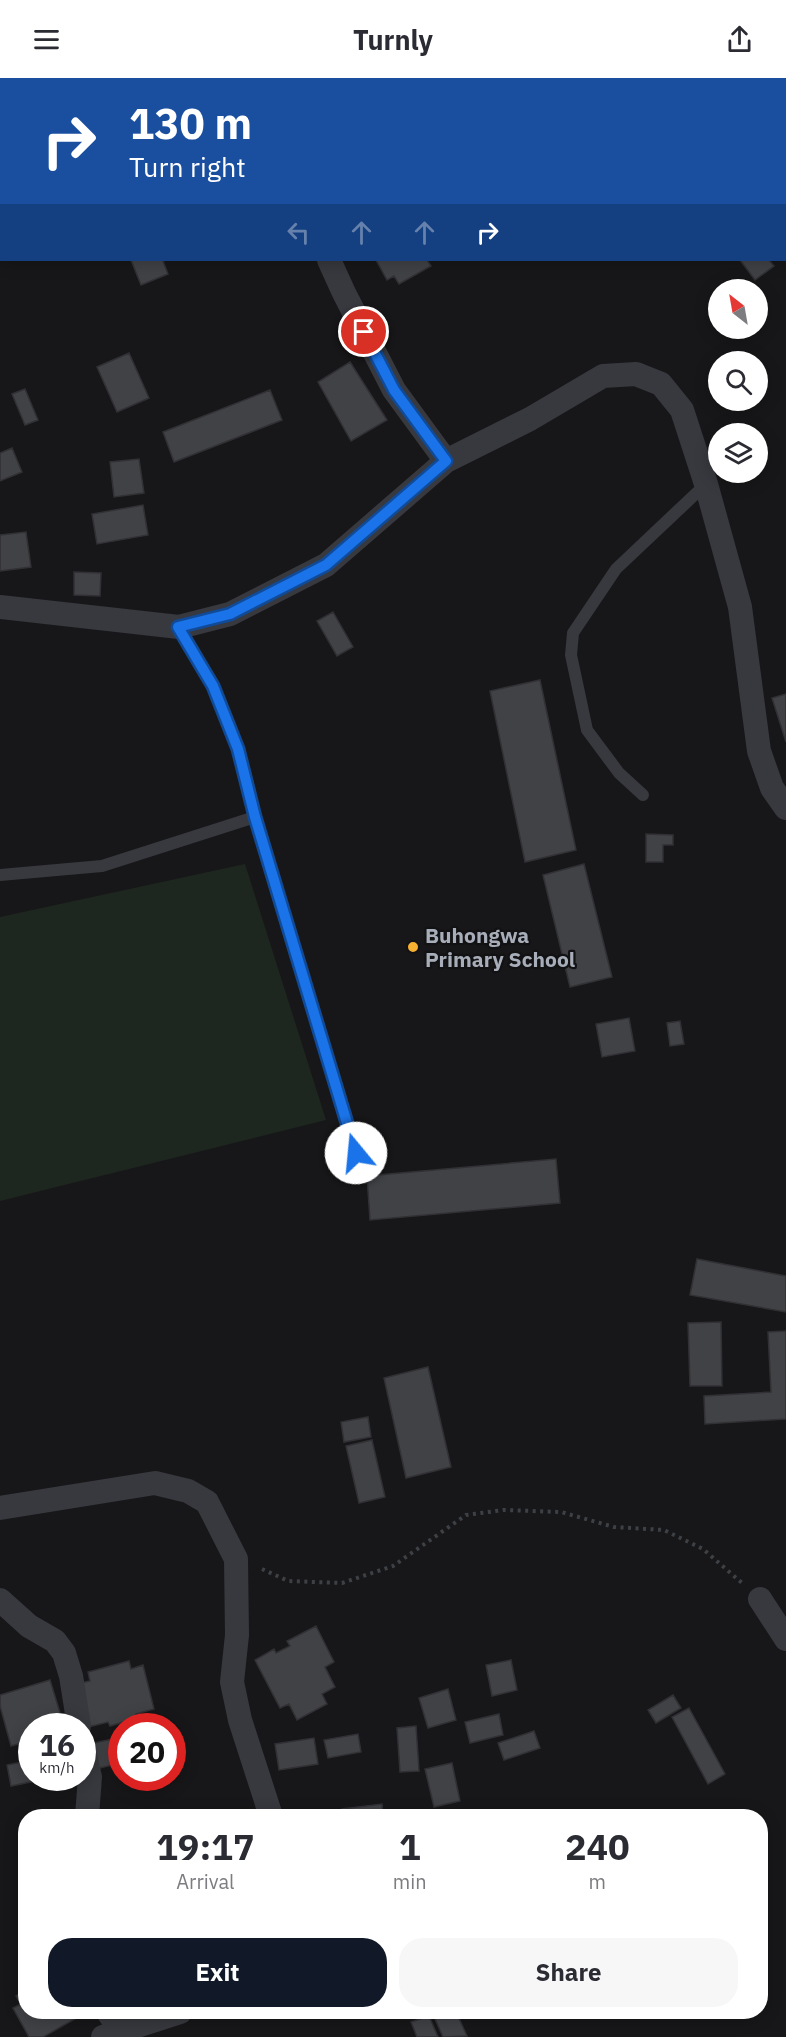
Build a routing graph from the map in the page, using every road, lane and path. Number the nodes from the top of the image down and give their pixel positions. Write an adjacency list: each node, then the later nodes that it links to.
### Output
1 (329, 261): 2 (street)
2 (446, 461): 3 (street); 5 (street)
3 (706, 484): 6 (lane); 7 (street)
4 (0, 607): 5 (street)
5 (178, 627): 8 (lane)
6 (643, 795)
7 (786, 808)
8 (255, 817): 9 (lane); 10 (lane)
9 (0, 875)
10 (356, 1153)
11 (0, 1508): 12 (street)
12 (236, 1558): 13 (path); 19 (street)
13 (760, 1599): 15 (street)
14 (0, 1600): 16 (street)
15 (786, 1640)
16 (77, 1713)
17 (89, 1791): 18 (street)
18 (88, 1809)
19 (269, 1809)
20 (148, 2019): 21 (street)
21 (111, 2027)

